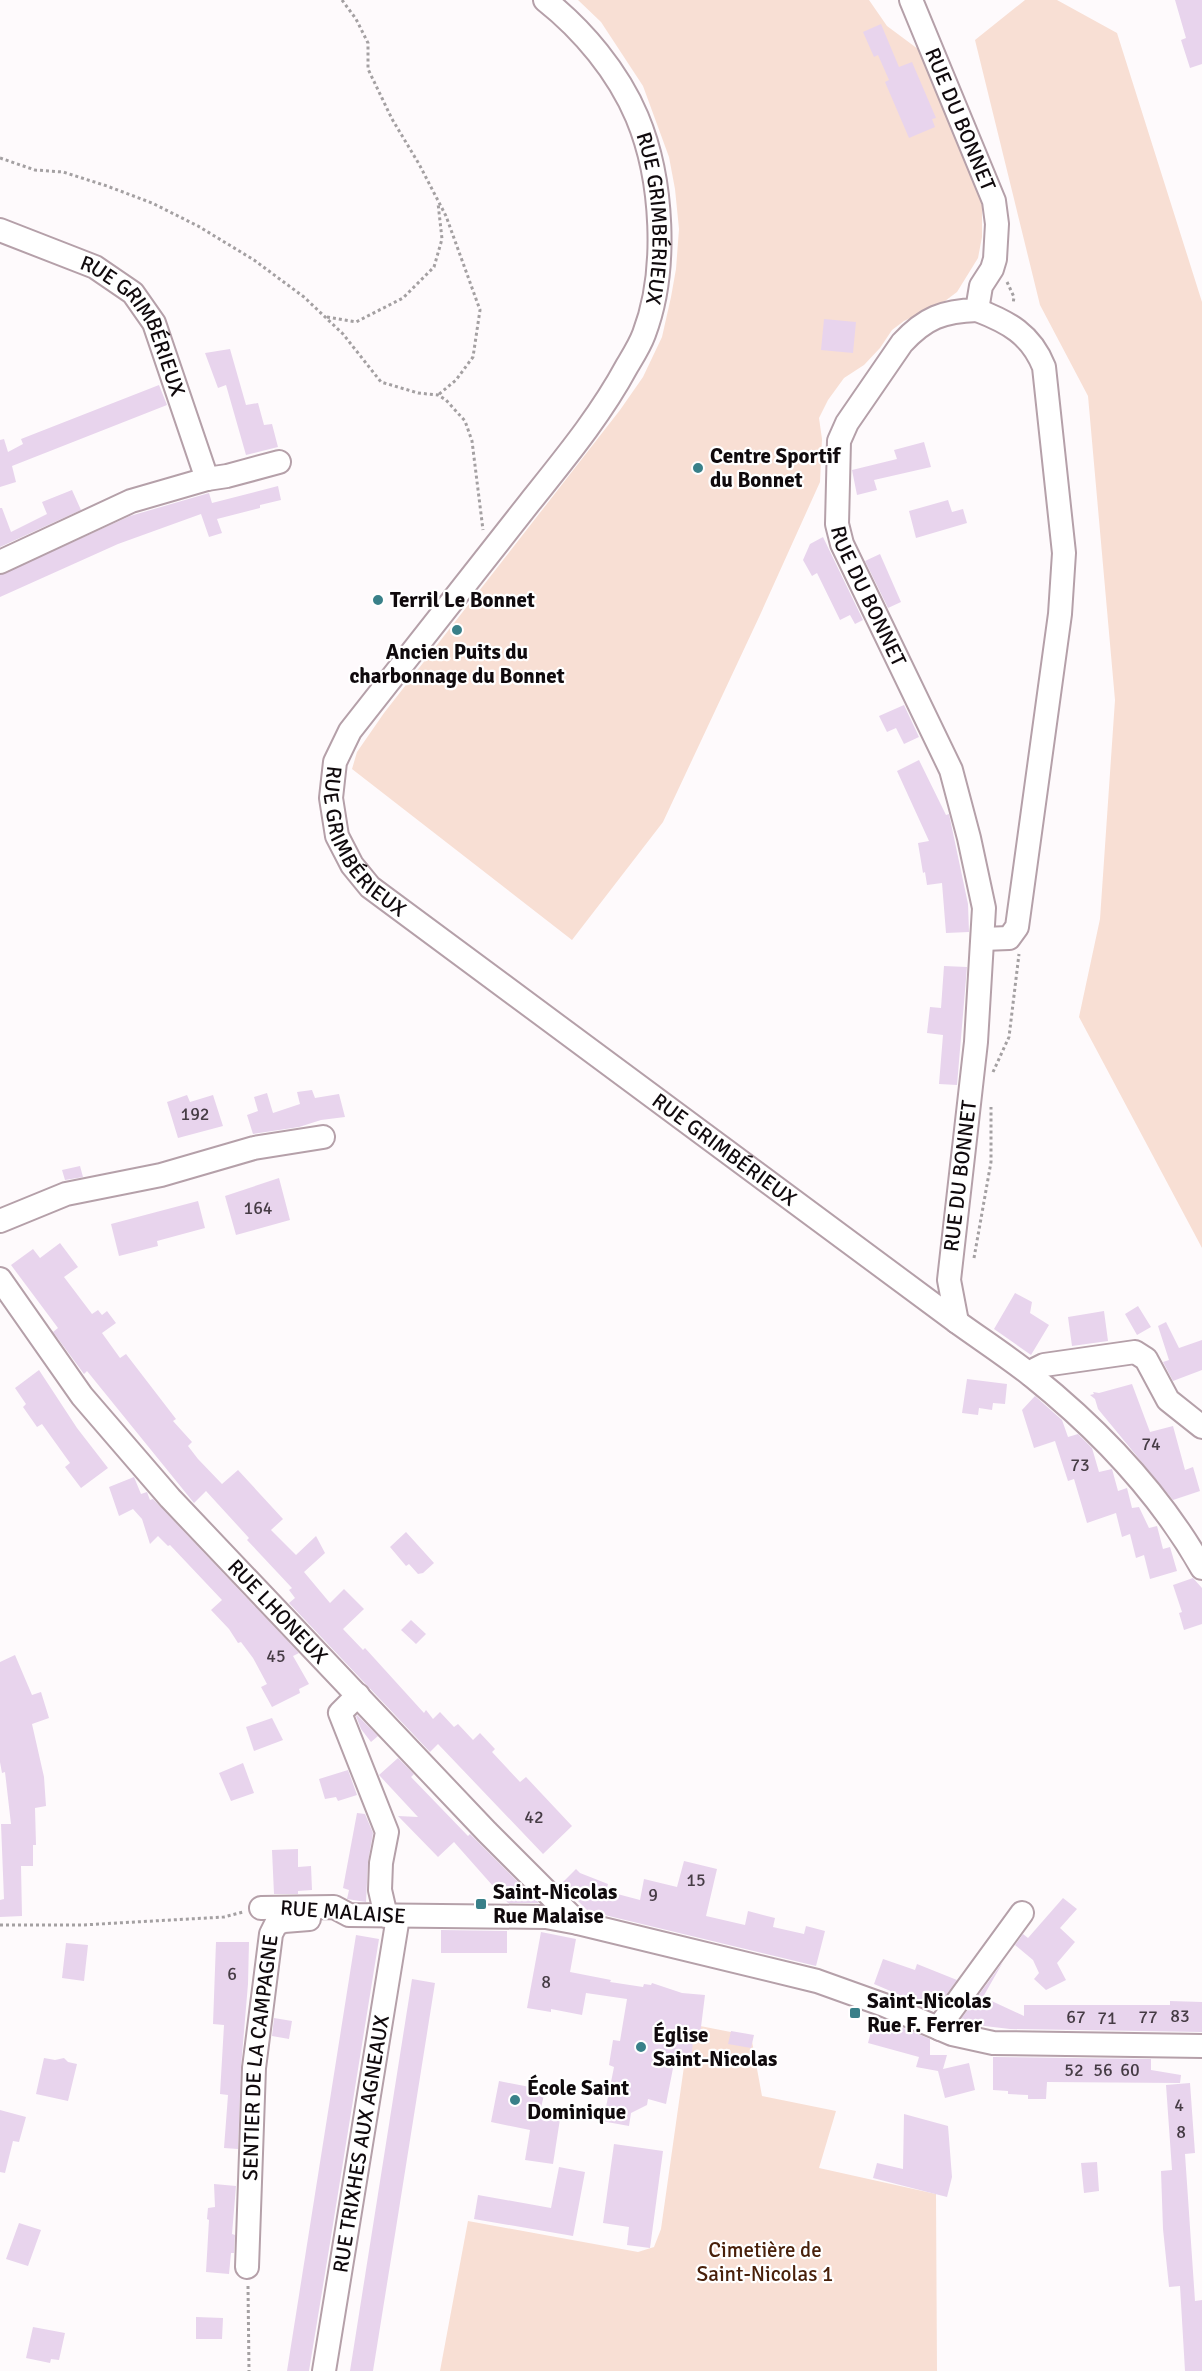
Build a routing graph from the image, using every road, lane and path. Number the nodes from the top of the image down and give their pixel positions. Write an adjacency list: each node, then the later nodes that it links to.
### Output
1 (342, 0): 5 (path)
2 (545, 0): 24 (street, RUE GRIMBÉRIEUX)
3 (911, 0): 7 (street, RUE DU BONNET)
4 (0, 158): 9 (path)
5 (437, 200): 9 (path); 11 (path)
6 (0, 230): 13 (street, RUE GRIMBÉRIEUX)
7 (995, 259): 8 (street, RUE DU BONNET); 10 (path)
8 (977, 310): 10 (street, RUE DU BONNET); 17 (street, RUE DU BONNET)
9 (325, 317): 11 (path)
10 (1006, 322): 16 (street, RUE DU BONNET)
11 (438, 395): 14 (path)
12 (279, 462): 13 (street)
13 (207, 479): 15 (street)
14 (484, 532)
15 (0, 562)
16 (1014, 933): 17 (street); 18 (path)
17 (983, 939): 24 (street, RUE DU BONNET)
18 (991, 1076)
19 (990, 1102): 22 (path)
20 (323, 1137): 21 (street)
21 (0, 1221)
22 (971, 1265)
23 (0, 1279): 28 (street, RUE LHONEUX)
24 (957, 1322): 25 (street)
25 (1031, 1375): 26 (street); 27 (street)
26 (1202, 1427)
27 (1202, 1568)
28 (358, 1695): 32 (street); 33 (street, RUE LHONEUX)
29 (261, 1908): 31 (street, RUE MALAISE); 34 (path, RUE MALAISE)
30 (1022, 1912): 35 (street)
31 (349, 1915): 32 (street, RUE MALAISE); 37 (street, SENTIER DE LA CAMPAGNE)
32 (392, 1916): 33 (street, RUE MALAISE); 39 (street, RUE TRIXHES AUX AGNEAUX)
33 (578, 1923): 35 (street, RUE MALAISE)
34 (0, 1925)
35 (940, 2029): 36 (street, RUE MALAISE)
36 (1202, 2046)
37 (248, 2267): 38 (path)
38 (249, 2371)
39 (324, 2371)

